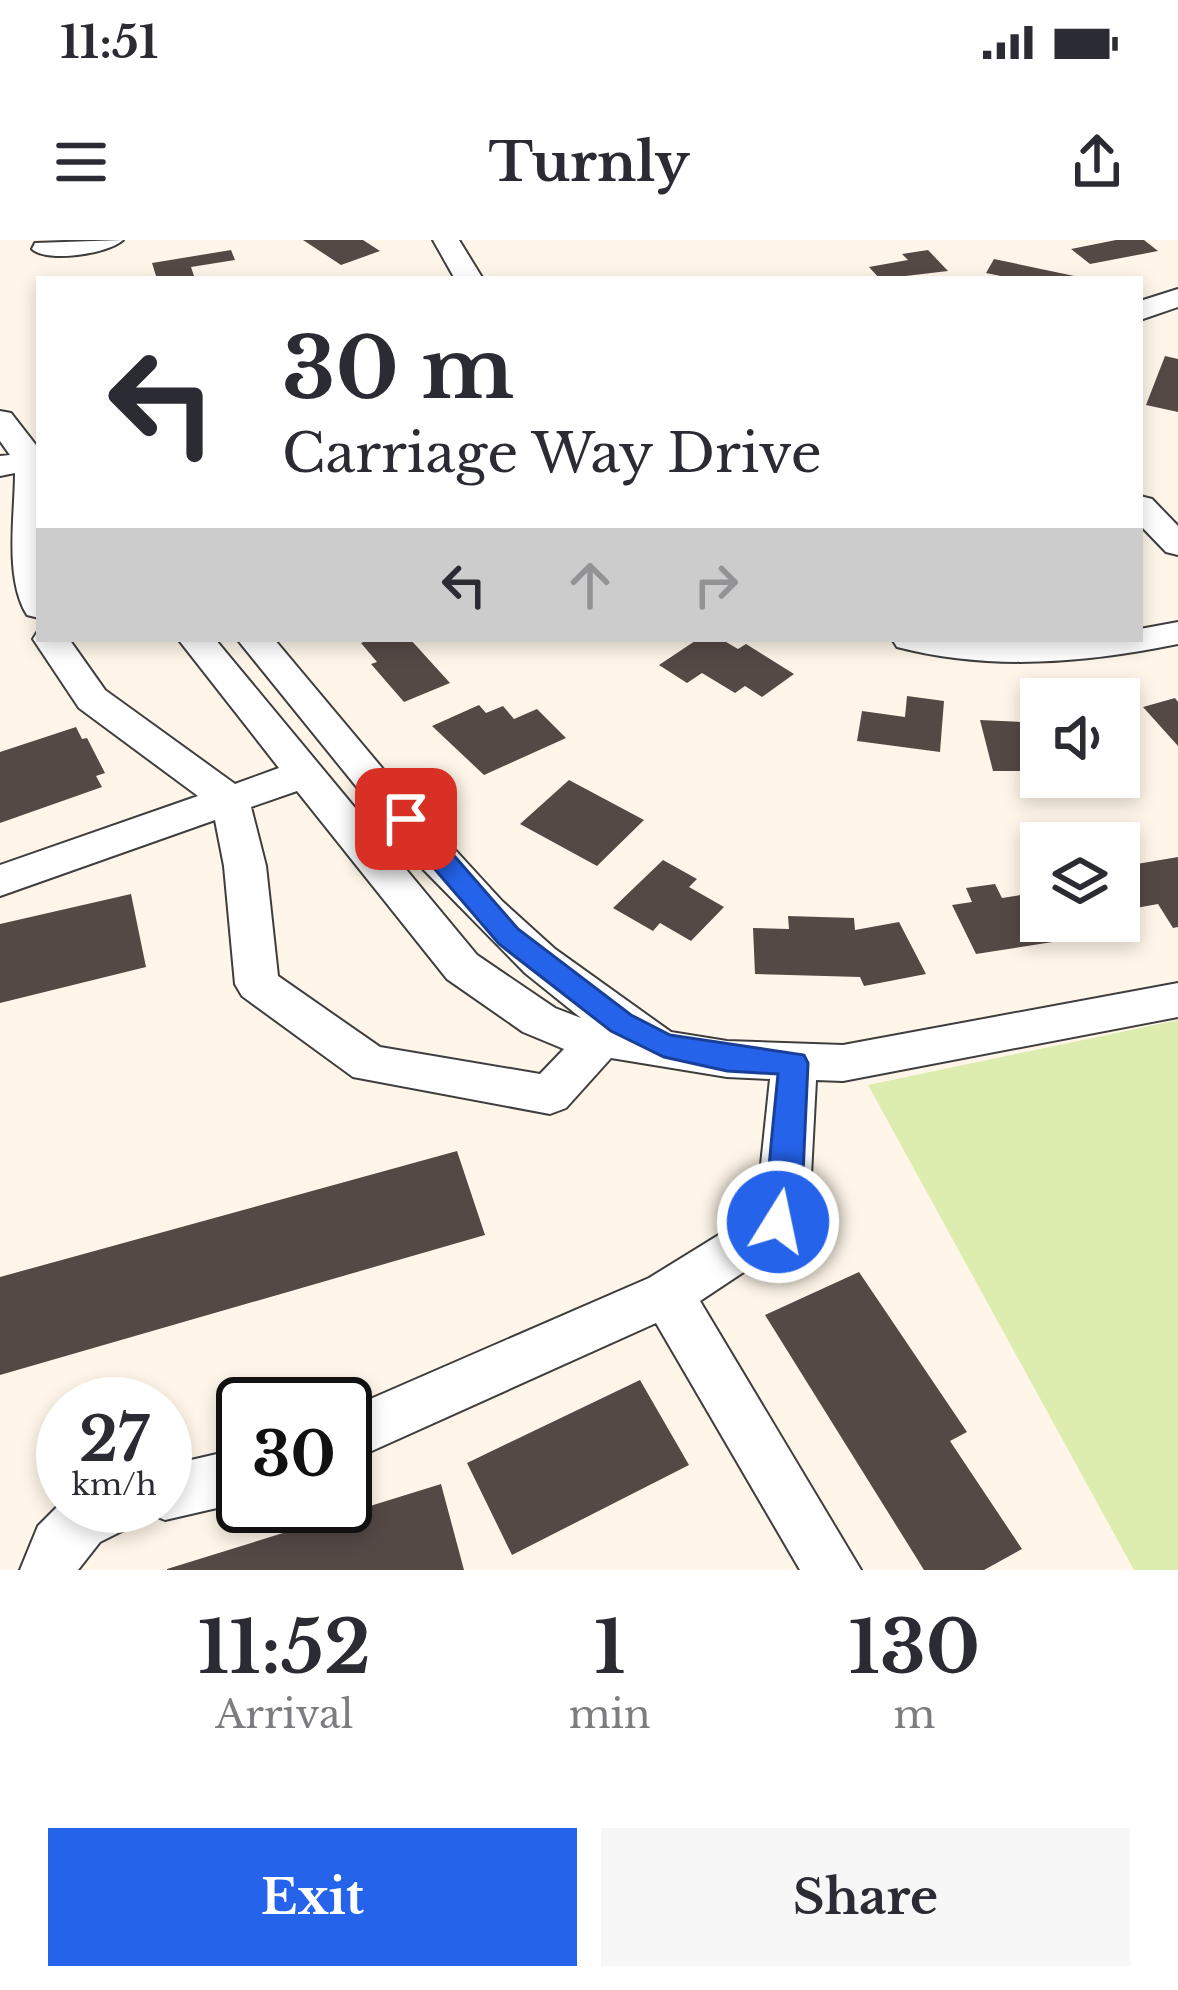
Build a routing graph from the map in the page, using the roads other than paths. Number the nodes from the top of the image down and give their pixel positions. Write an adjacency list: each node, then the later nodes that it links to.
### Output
1 (446, 240): 6 (street)
2 (93, 241): 3 (street); 5 (street)
3 (45, 244): 4 (street)
4 (50, 276)
5 (92, 276)
6 (467, 276)
7 (1178, 297): 8 (street)
8 (1143, 309)
9 (0, 420): 10 (street)
10 (23, 462): 13 (street)
11 (1143, 509): 12 (street)
12 (1178, 545)
13 (36, 588)
14 (1178, 632): 15 (street)
15 (1143, 638)
16 (53, 642): 22 (street)
17 (198, 642): 21 (street)
18 (258, 642): 23 (street)
19 (933, 642): 20 (street)
20 (1122, 642)
21 (304, 774): 22 (street); 25 (street)
22 (230, 800): 24 (street); 27 (street)
23 (445, 863): 25 (street); 28 (street)
24 (0, 880)
25 (394, 888): 27 (street)
26 (1178, 1000): 29 (street)
27 (601, 1039): 28 (street)
28 (664, 1045): 29 (street)
29 (794, 1063): 30 (street)
30 (667, 1294): 31 (street); 34 (street)
31 (372, 1424)
32 (72, 1533): 33 (street)
33 (52, 1556)
34 (832, 1570)

